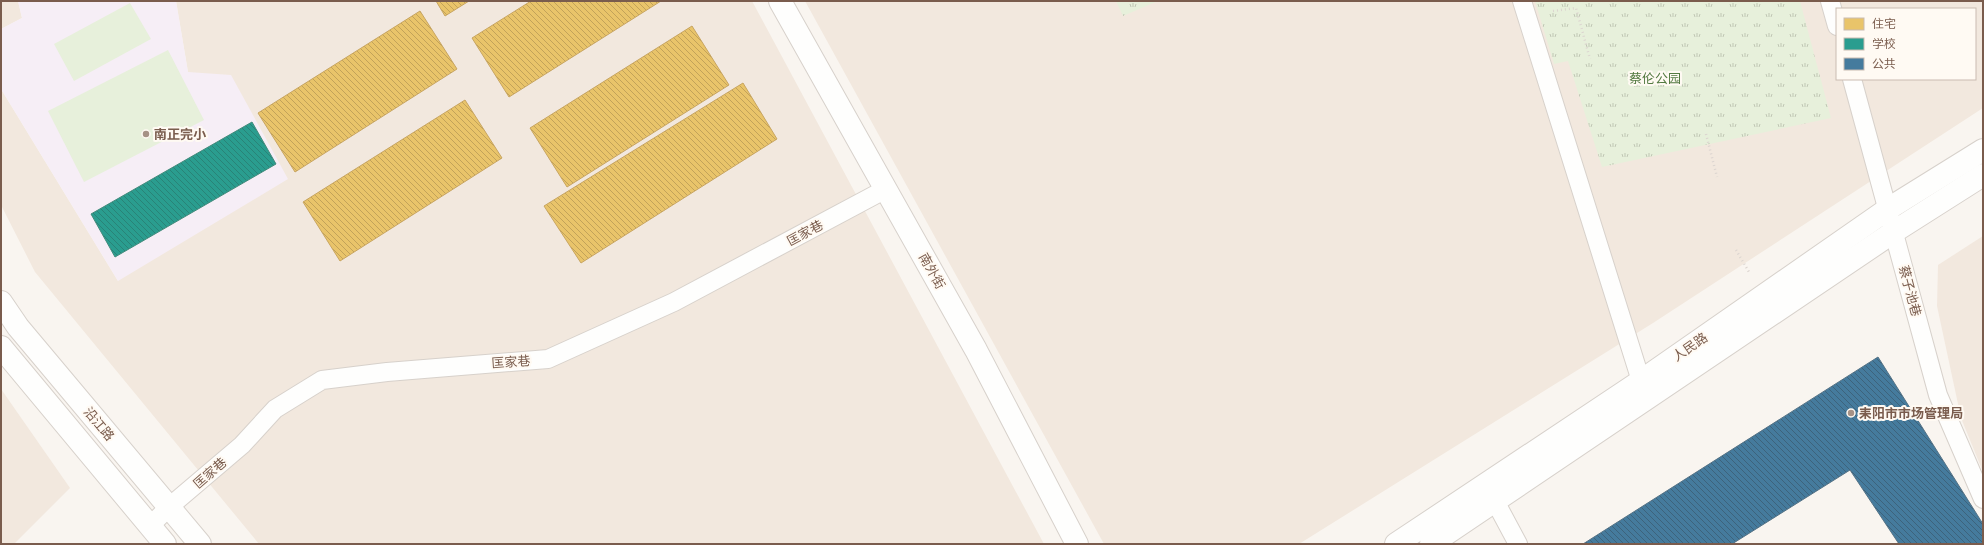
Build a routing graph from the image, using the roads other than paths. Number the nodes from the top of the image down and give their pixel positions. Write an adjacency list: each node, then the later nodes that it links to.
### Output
1 (780, 1): 8 (street, 南外街)
2 (1522, 1): 13 (lane)
3 (1830, 1): 4 (lane)
4 (1836, 22)
5 (1852, 80): 9 (lane, 蔡子池巷)
6 (1983, 150): 9 (street, 人民路)
7 (1983, 175): 10 (street, 人民路)
8 (886, 189): 16 (lane, 匡家巷); 20 (street, 南外街)
9 (1888, 209): 10 (lane, 蔡子池巷); 13 (street, 人民路)
10 (1895, 231): 14 (street, 人民路); 15 (lane, 蔡子池巷)
11 (1, 302): 16 (street, 沿江路)
12 (1, 347): 17 (street, 沿江路)
13 (1641, 381): 14 (street, 人民路)
14 (1491, 494): 21 (street, 人民路); 22 (street, 人民路); 23 (lane)
15 (1983, 499)
16 (169, 507): 17 (lane, 匡家巷); 19 (street, 沿江路)
17 (150, 526): 18 (street, 沿江路)
18 (165, 544)
19 (200, 544)
20 (1077, 544)
21 (1396, 544)
22 (1431, 544)
23 (1518, 544)

